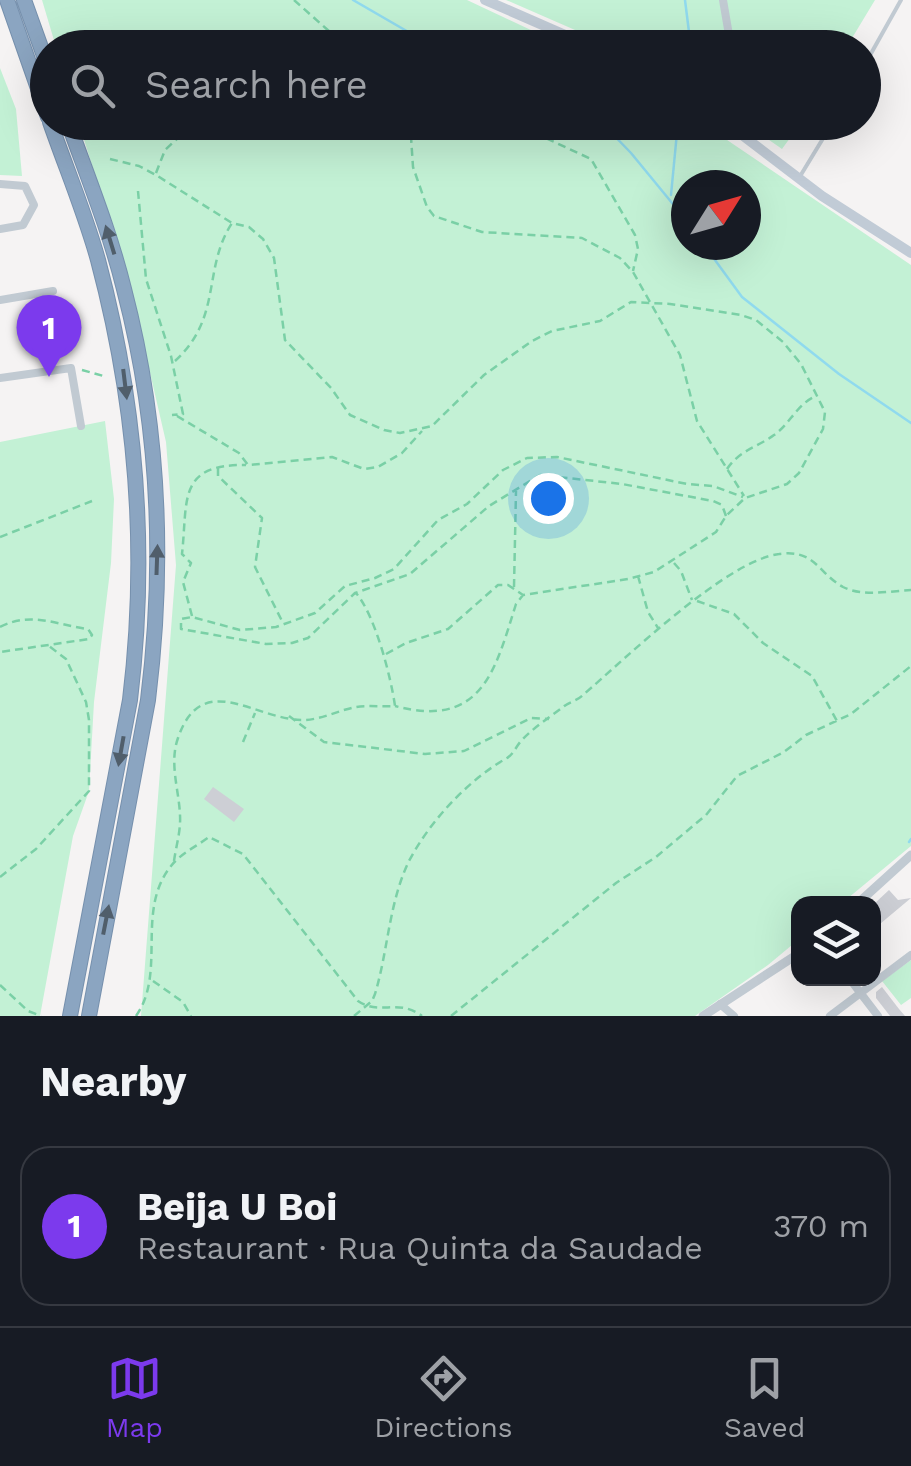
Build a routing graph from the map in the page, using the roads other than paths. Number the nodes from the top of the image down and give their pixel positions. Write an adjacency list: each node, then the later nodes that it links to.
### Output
1 (7, 0): 10 (highway)
2 (24, 0): 6 (highway)
3 (485, 0): 7 (main road)
4 (723, 0): 8 (street)
5 (901, 0): 9 (lane)
6 (35, 30)
7 (554, 30)
8 (727, 30)
9 (881, 36)
10 (30, 67)
11 (55, 140): 30 (highway, one-way to 30)
12 (75, 140): 31 (highway, one-way to 12)
13 (748, 140): 15 (main road)
14 (823, 140): 15 (lane)
15 (798, 179): 18 (main road)
16 (0, 184): 17 (street)
17 (0, 228)
18 (911, 253)
19 (53, 291): 20 (street)
20 (0, 300)
21 (0, 378): 22 (street)
22 (81, 426)
23 (911, 855): 24 (street)
24 (866, 896)
25 (911, 955): 28 (street)
26 (791, 958): 29 (street)
27 (855, 986): 28 (street)
28 (860, 993): 34 (street); 35 (street)
29 (720, 1004): 32 (street); 33 (street)
30 (70, 1016)
31 (89, 1016)
32 (703, 1016)
33 (734, 1016)
34 (830, 1016)
35 (878, 1016)

